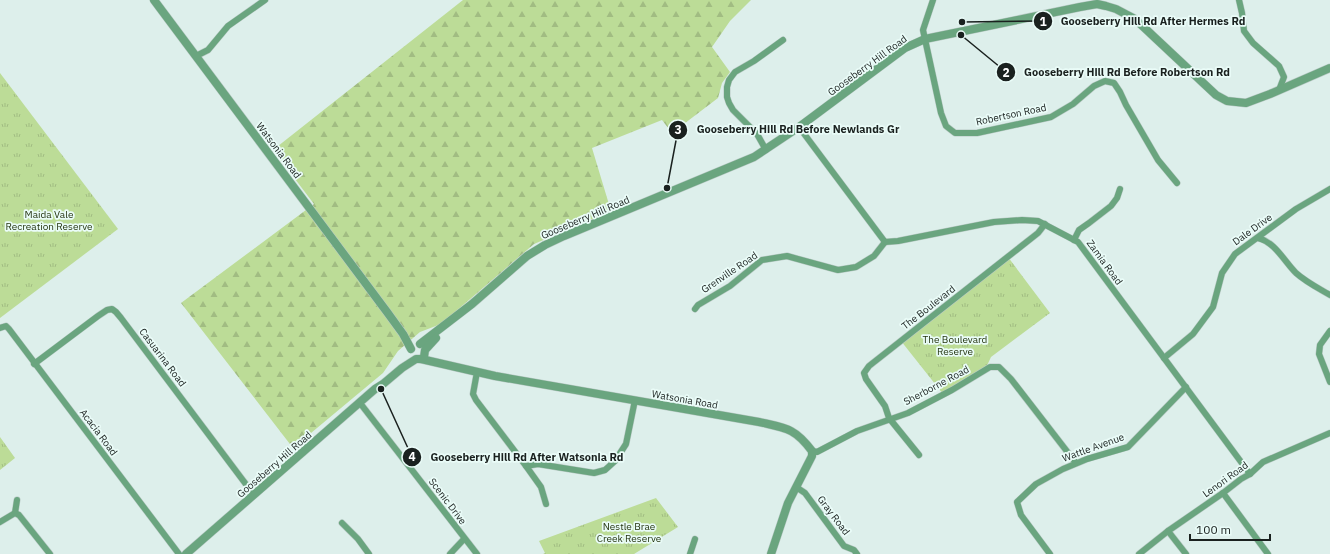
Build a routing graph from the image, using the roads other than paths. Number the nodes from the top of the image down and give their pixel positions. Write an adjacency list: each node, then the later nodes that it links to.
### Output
1 (154, 0): 7 (street, Watsonia Road)
2 (265, 0): 7 (street)
3 (933, 0): 5 (street, Robertson Road)
4 (1239, 0): 9 (street)
5 (925, 39): 9 (street, Gooseberry Hill Road); 10 (street, Gooseberry Hill Road); 12 (street, Robertson Road)
6 (782, 40): 11 (street)
7 (196, 56): 23 (street, Watsonia Road)
8 (1330, 68): 9 (street, Gooseberry Hill Road)
9 (1279, 90)
10 (799, 127): 11 (street, Gooseberry Hill Road); 18 (street)
11 (766, 150): 23 (street, Gooseberry Hill Road)
12 (1177, 183)
13 (1120, 189): 17 (street)
14 (1330, 189): 16 (street, Dale Drive)
15 (1045, 224): 17 (street, Zamia Road); 18 (street, Zamia Road); 31 (street, The Boulevard)
16 (1258, 238): 19 (street); 24 (street, Dale Drive)
17 (1074, 240): 24 (street, Zamia Road)
18 (885, 242): 20 (street, Grenville Road)
19 (1330, 295)
20 (695, 309)
21 (0, 328): 25 (street, Acacia Road)
22 (1330, 331): 27 (street)
23 (418, 351): 26 (street, Watsonia Road); 30 (street, Gooseberry Hill Road)
24 (1164, 358): 28 (street, Zamia Road)
25 (34, 364): 40 (street, Casuarina Road); 50 (street, Acacia Road)
26 (477, 372): 29 (street, Watsonia Road); 36 (street)
27 (1330, 382)
28 (1186, 387): 35 (street, Wattle Avenue); 37 (street, Zamia Road)
29 (635, 400): 33 (street, Watsonia Road); 36 (street)
30 (360, 403): 40 (street, Gooseberry Hill Road); 48 (street, Scenic Drive)
31 (889, 418): 33 (street, Sherborne Road); 34 (street); 35 (street, Sherborne Road)
32 (1330, 433): 37 (street, Lenori Road)
33 (812, 451): 38 (street)
34 (919, 455)
35 (1076, 463): 58 (street, Wattle Avenue)
36 (526, 466): 42 (street)
37 (1250, 474): 39 (street, Lenori Road)
38 (796, 487): 56 (street); 57 (street, Gray Road)
39 (1223, 493): 46 (street, Lenori Road); 61 (street)
40 (254, 495): 51 (street, Gooseberry Hill Road)
41 (17, 500): 43 (street)
42 (546, 504)
43 (15, 513): 44 (street); 49 (street)
44 (0, 522)
45 (342, 523): 52 (street)
46 (1168, 531): 59 (street, Lenori Road); 60 (street)
47 (695, 539): 55 (street)
48 (464, 540): 53 (street); 54 (street, Scenic Drive)
49 (50, 554)
50 (179, 554)
51 (186, 554)
52 (369, 554)
53 (450, 554)
54 (477, 554)
55 (690, 554)
56 (771, 554)
57 (857, 554)
58 (1050, 554)
59 (1138, 554)
60 (1186, 554)
61 (1268, 554)

